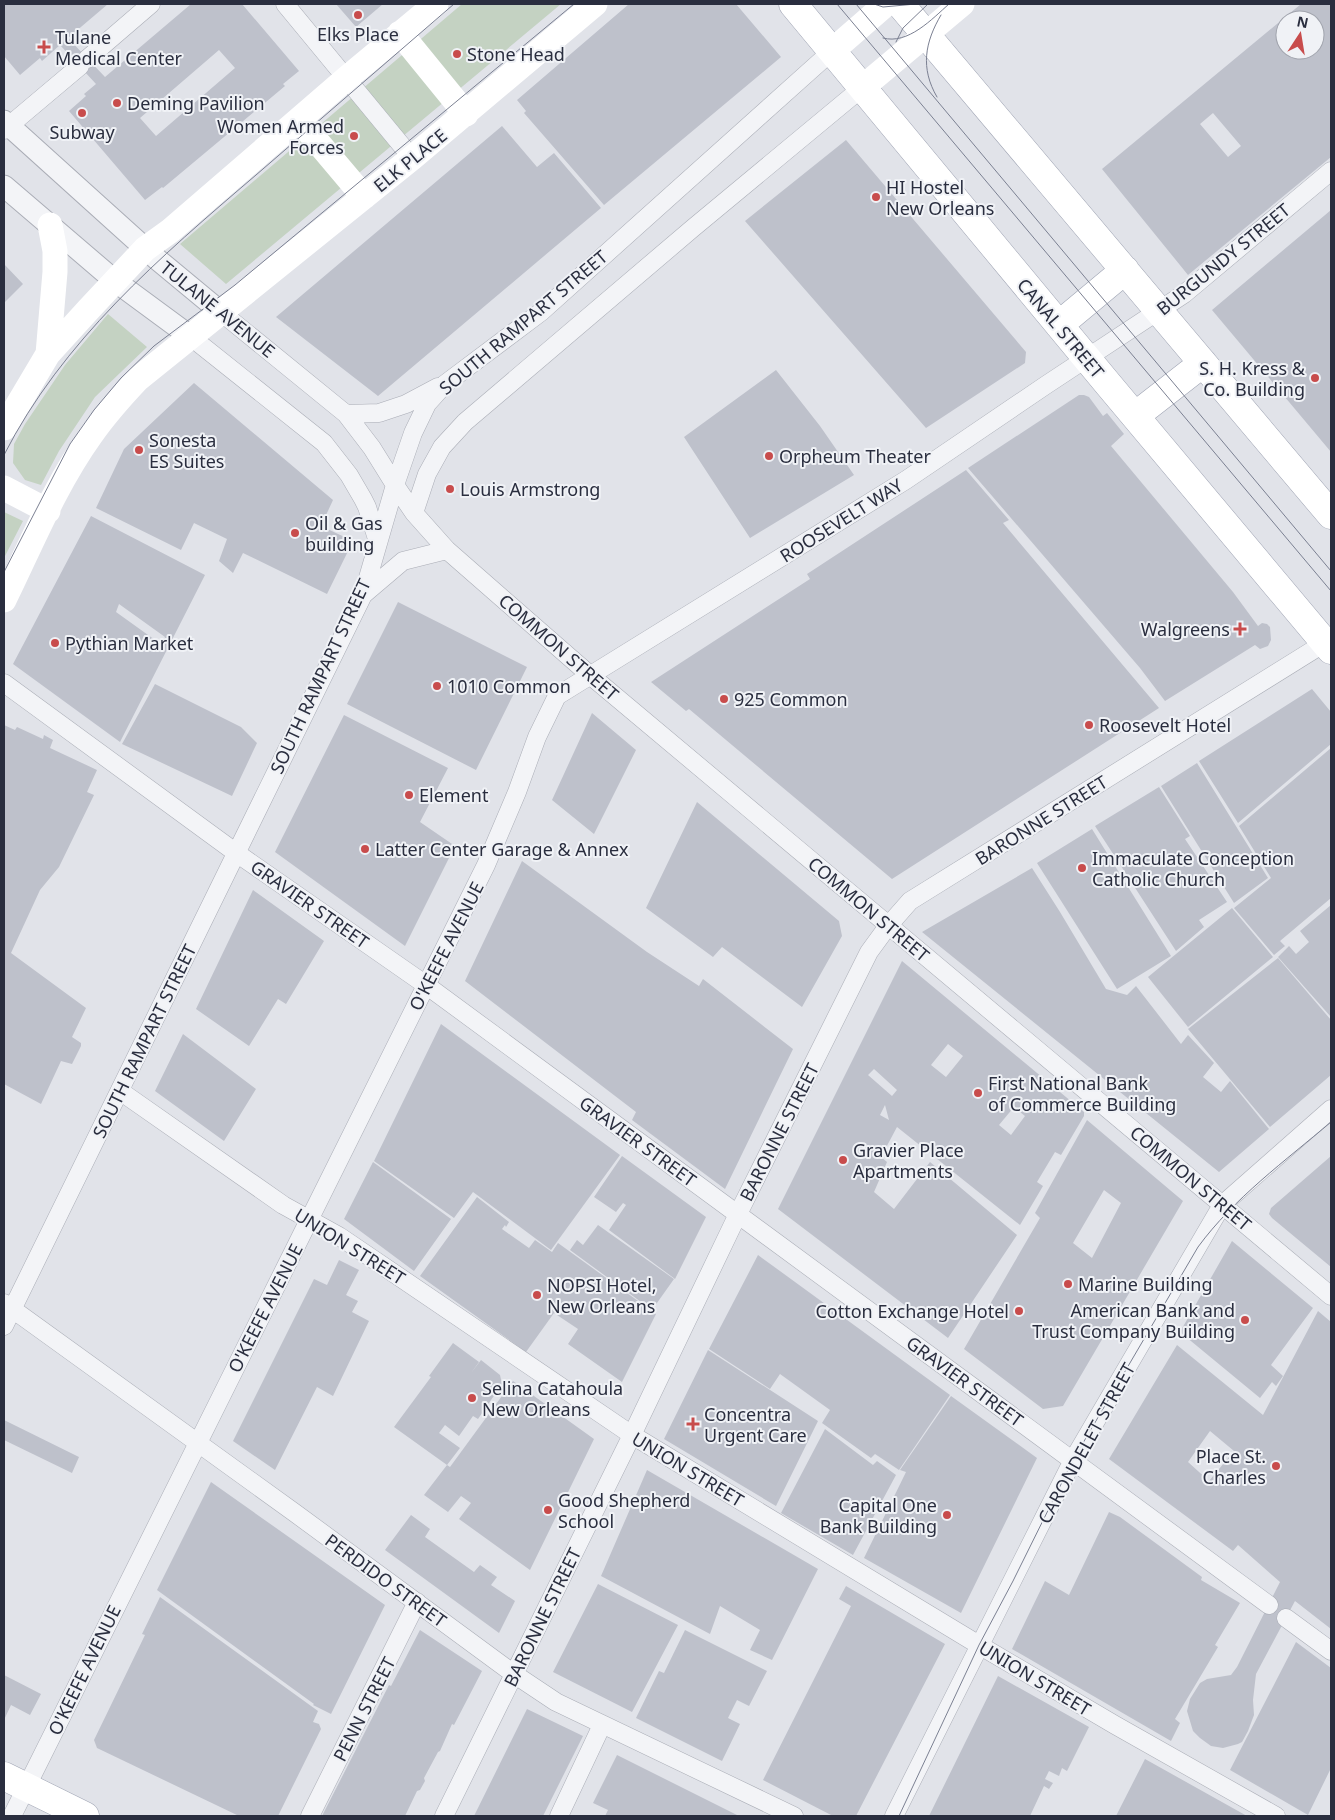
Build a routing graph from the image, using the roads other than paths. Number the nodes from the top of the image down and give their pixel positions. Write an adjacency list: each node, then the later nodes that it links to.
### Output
1 (151, 4): 16 (street)
2 (285, 4): 12 (street)
3 (436, 4): 9 (main road)
4 (595, 4): 14 (main road, ELK PLACE)
5 (793, 4): 11 (main road, CANAL STREET)
6 (886, 4): 11 (main road, SOUTH RAMPART STREET)
7 (900, 4): 10 (main road)
8 (962, 4): 10 (main road)
9 (400, 33): 12 (main road); 14 (main road)
10 (926, 34): 13 (main road); 23 (main road)
11 (832, 51): 13 (main road, CANAL STREET); 32 (street, SOUTH RAMPART STREET)
12 (347, 78): 15 (main road); 17 (street)
13 (863, 87): 27 (main road, CANAL STREET); 39 (street)
14 (466, 114): 17 (main road, ELK PLACE)
15 (299, 120): 20 (main road); 22 (main road)
16 (6, 125): 22 (street, TULANE AVENUE)
17 (412, 158): 20 (main road, ELK PLACE)
18 (1331, 171): 25 (street, BURGUNDY STREET)
19 (4, 186): 21 (street)
20 (364, 197): 26 (main road, ELK PLACE)
21 (50, 225): 24 (street); 29 (main road)
22 (145, 249): 24 (main road); 26 (street, TULANE AVENUE)
23 (1125, 270): 25 (main road); 27 (main road)
24 (115, 281): 28 (street); 29 (main road)
25 (1159, 311): 30 (street, BURGUNDY STREET); 31 (main road)
26 (222, 312): 28 (main road, ELK PLACE); 33 (street, TULANE AVENUE)
27 (1059, 325): 30 (main road, CANAL STREET)
28 (191, 337): 38 (main road, ELK PLACE); 41 (street)
29 (48, 354): 35 (main road)
30 (1086, 358): 34 (main road, CANAL STREET); 46 (street, ROOSEVELT WAY)
31 (1203, 363): 34 (main road); 40 (main road)
32 (445, 384): 33 (street); 36 (street, SOUTH RAMPART STREET)
33 (346, 414): 36 (street, TULANE AVENUE)
34 (1135, 416): 45 (main road, CANAL STREET)
35 (4, 428)
36 (394, 485): 39 (street, TULANE AVENUE); 41 (street, SOUTH RAMPART STREET)
37 (4, 488): 38 (main road)
38 (48, 511): 44 (main road, ELK PLACE)
39 (414, 513): 42 (street, COMMON STREET)
40 (1331, 515)
41 (378, 542): 43 (street, SOUTH RAMPART STREET)
42 (447, 550): 43 (street); 46 (street, COMMON STREET)
43 (362, 595): 48 (street, SOUTH RAMPART STREET)
44 (4, 600)
45 (1329, 644): 49 (street, BARONNE STREET)
46 (591, 676): 49 (street, COMMON STREET); 50 (street, O'KEEFE AVENUE)
47 (4, 683): 48 (street, GRAVIER STREET)
48 (235, 852): 50 (street, GRAVIER STREET); 51 (street, SOUTH RAMPART STREET)
49 (888, 926): 53 (street, COMMON STREET); 54 (street, BARONNE STREET)
50 (426, 985): 54 (street, GRAVIER STREET); 55 (street, O'KEEFE AVENUE)
51 (120, 1091): 55 (street, UNION STREET); 57 (street, SOUTH RAMPART STREET)
52 (1331, 1109): 53 (street, CARONDELET STREET)
53 (1222, 1205): 56 (street, COMMON STREET); 61 (street, CARONDELET STREET)
54 (738, 1214): 59 (street, BARONNE STREET); 61 (street, GRAVIER STREET)
55 (309, 1219): 59 (street, UNION STREET); 60 (street, O'KEEFE AVENUE)
56 (1331, 1296)
57 (8, 1306): 58 (street, SOUTH RAMPART STREET); 60 (street, PERDIDO STREET)
58 (4, 1326)
59 (632, 1435): 65 (street, UNION STREET); 67 (street, BARONNE STREET)
60 (198, 1442): 62 (street, PERDIDO STREET); 69 (street, O'KEEFE AVENUE)
61 (1073, 1460): 63 (street, GRAVIER STREET); 65 (street, CARONDELET STREET)
62 (417, 1602): 67 (street, PERDIDO STREET); 72 (street, PENN STREET)
63 (1269, 1605)
64 (1286, 1618): 66 (street)
65 (980, 1645): 76 (street, CARONDELET STREET); 77 (street, UNION STREET)
66 (1331, 1651)
67 (514, 1674): 68 (street, PERDIDO STREET); 73 (street, BARONNE STREET)
68 (602, 1725): 74 (street); 75 (street, PERDIDO STREET)
69 (15, 1782): 70 (street, O'KEEFE AVENUE); 71 (main road)
70 (12, 1816)
71 (85, 1816)
72 (310, 1816)
73 (444, 1816)
74 (558, 1816)
75 (794, 1816)
76 (894, 1816)
77 (1276, 1816)

